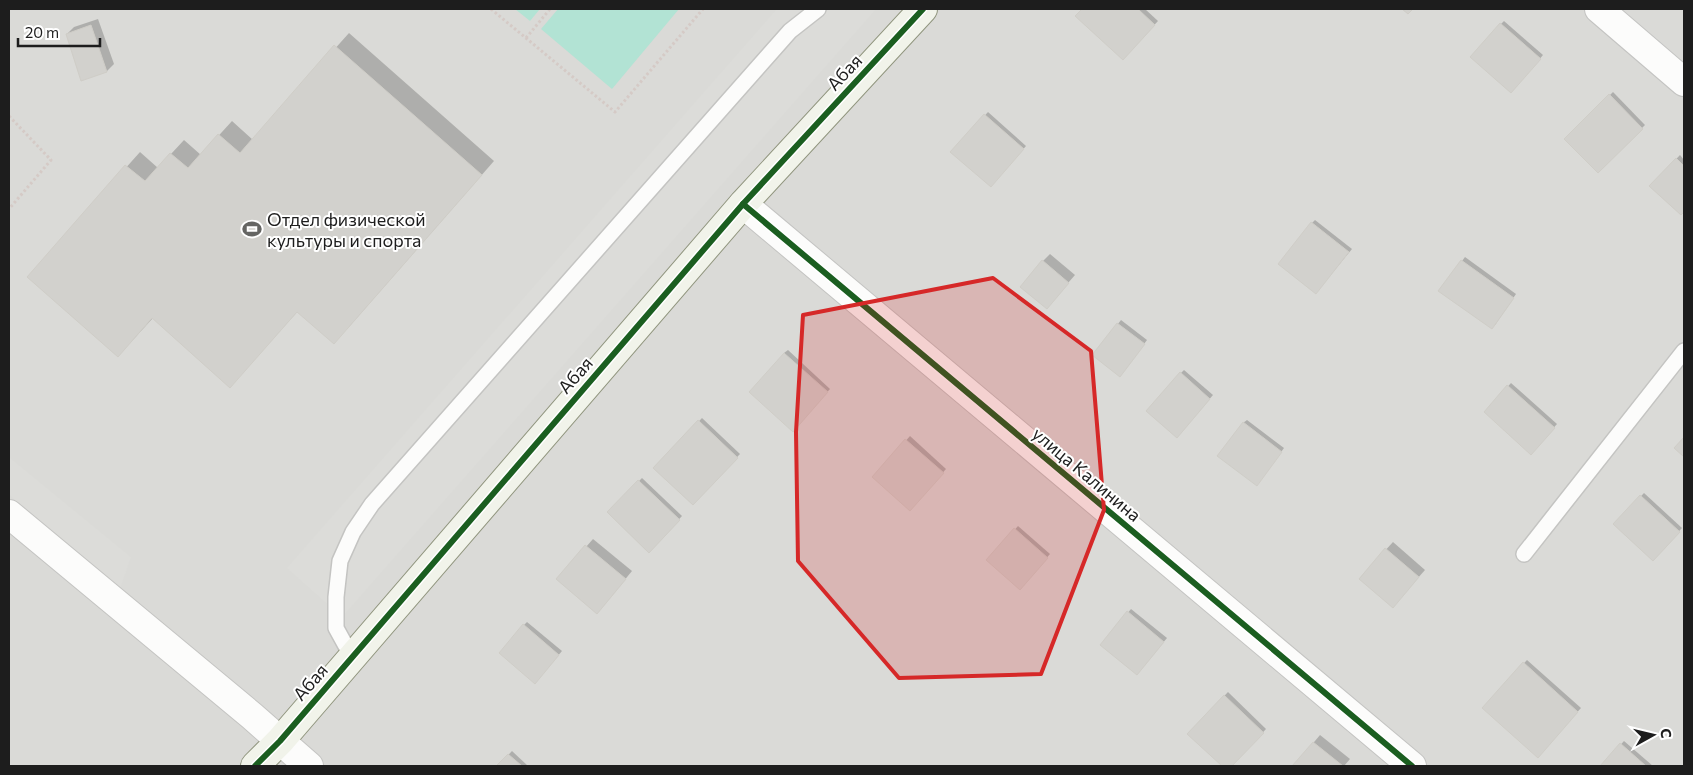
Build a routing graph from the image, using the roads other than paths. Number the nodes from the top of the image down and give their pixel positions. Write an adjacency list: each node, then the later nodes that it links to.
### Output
1 (818, 9): 9 (lane)
2 (920, 9): 5 (street, Абая)
3 (1599, 9): 4 (street)
4 (1684, 82)
5 (743, 204): 9 (street, Абая); 13 (street, улица Калинина)
6 (1684, 351): 8 (lane)
7 (9, 514): 10 (street)
8 (1524, 554)
9 (352, 657): 10 (street, Абая)
10 (280, 741): 11 (street, Абая); 12 (street)
11 (255, 766)
12 (309, 766)
13 (1412, 766)

